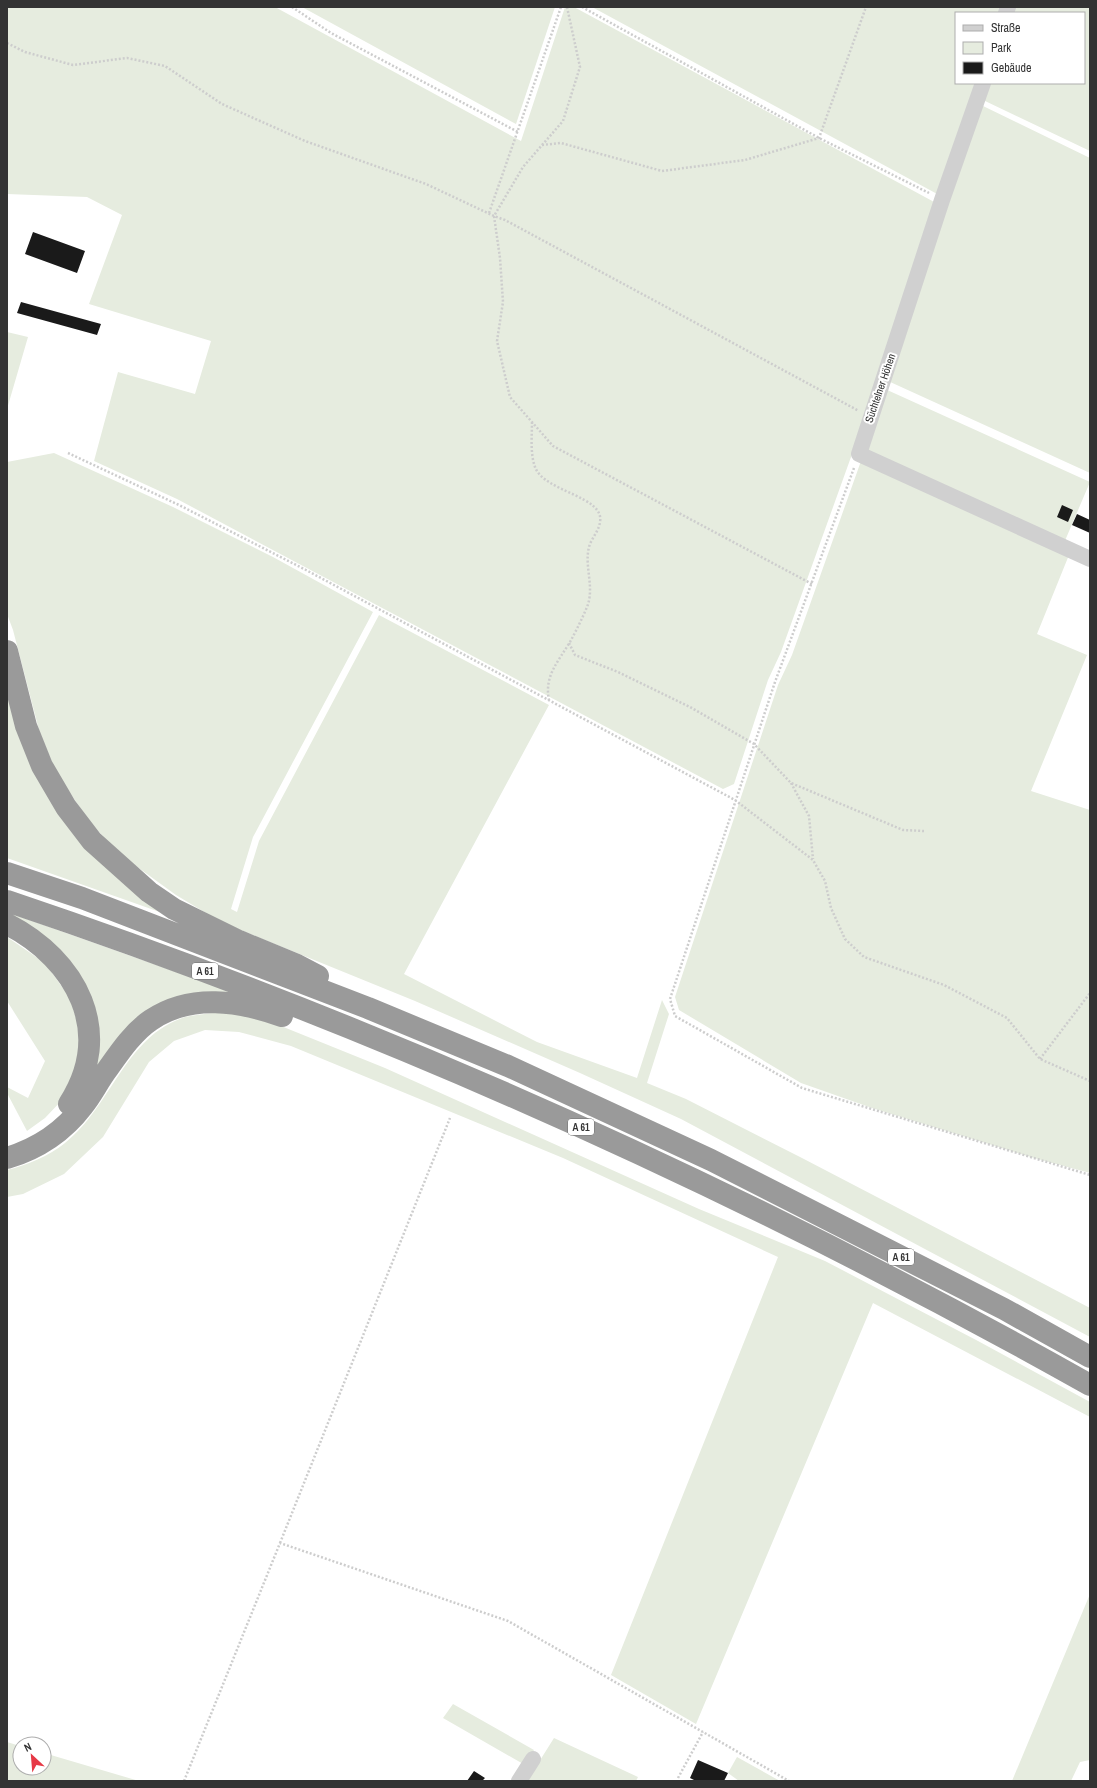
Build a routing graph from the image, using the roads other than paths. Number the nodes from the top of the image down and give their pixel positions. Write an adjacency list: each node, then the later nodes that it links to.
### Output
1 (983, 84): 2 (street, Süchtelner Höhen)
2 (1090, 559)
3 (7, 651): 7 (highway)
4 (7, 873): 7 (highway, A 61)
5 (7, 901): 8 (highway, A 61)
6 (7, 924): 9 (highway)
7 (368, 1008): 11 (highway, A 61)
8 (401, 1048): 10 (highway); 12 (highway, A 61)
9 (7, 1147)
10 (7, 1158)
11 (1090, 1357)
12 (1090, 1385)
13 (533, 1759): 14 (street)
14 (519, 1781)

